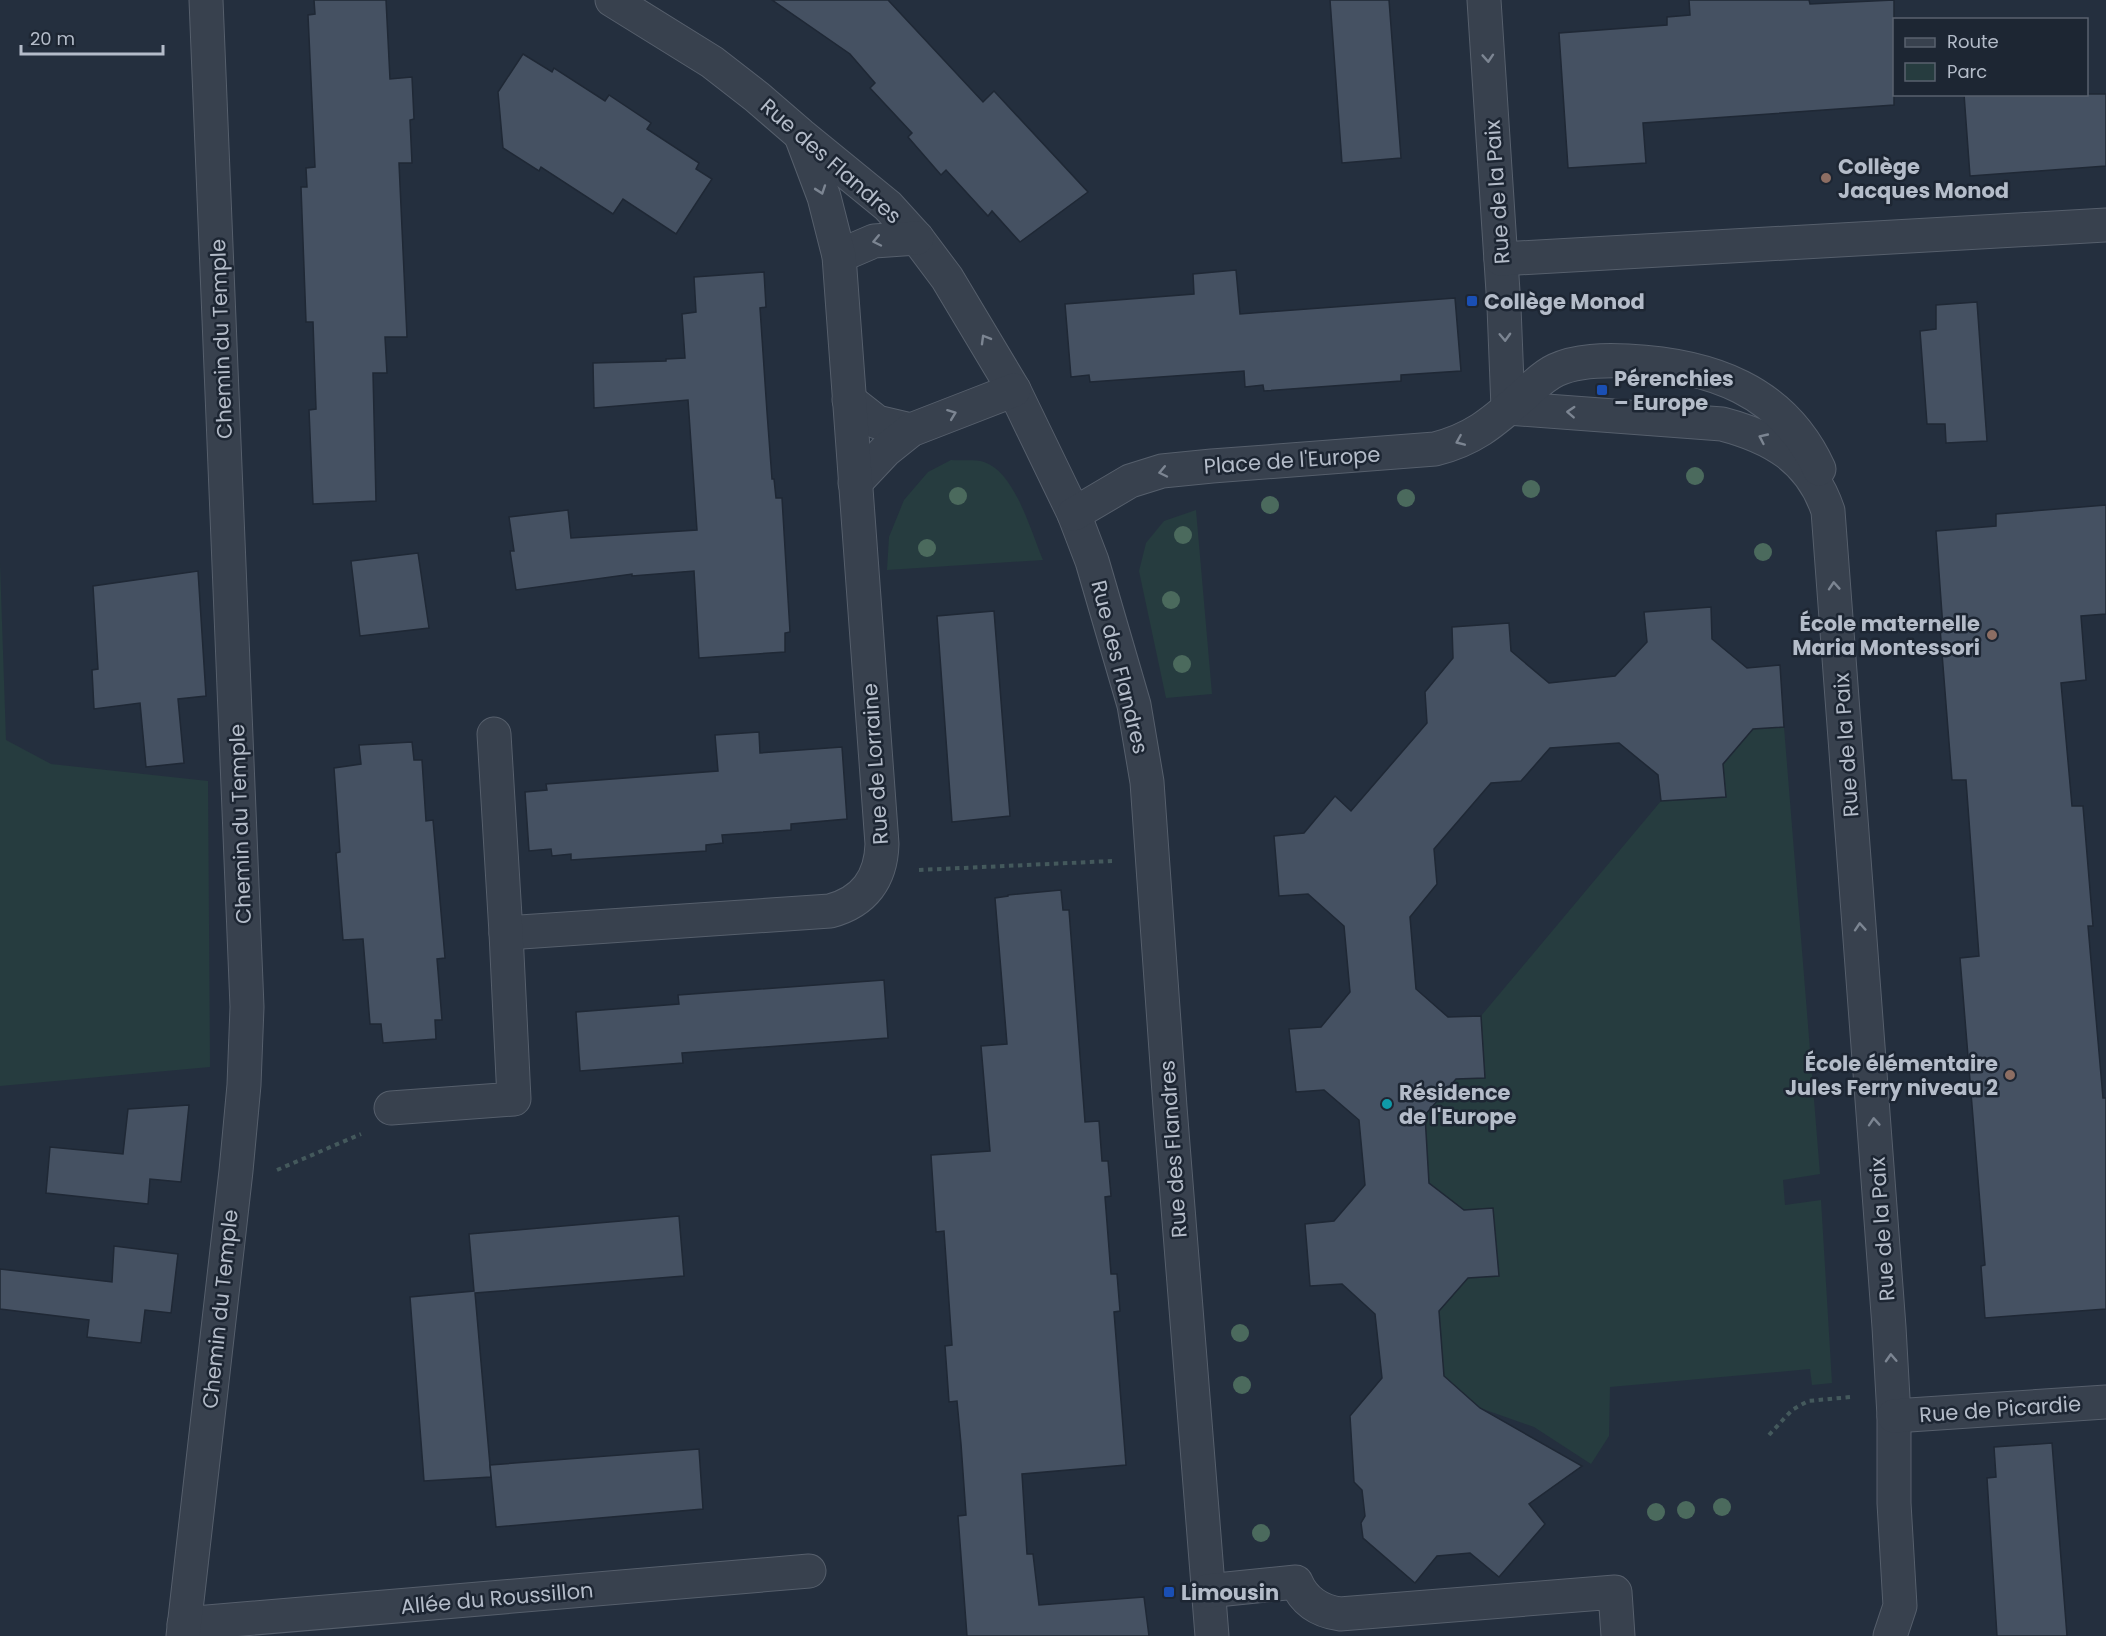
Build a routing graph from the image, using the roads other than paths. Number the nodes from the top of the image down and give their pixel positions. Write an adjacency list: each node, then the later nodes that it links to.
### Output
1 (612, 0): 4 (street, Rue des Flandres)
2 (1484, 0): 8 (street, Rue de la Paix, one-way to 8)
3 (208, 3): 23 (street, Chemin du Temple)
4 (801, 135): 6 (street, Rue des Flandres); 7 (street, Rue de Lorraine, one-way to 7)
5 (2106, 225): 8 (street)
6 (917, 238): 7 (street, one-way to 7); 9 (street, Rue des Flandres, one-way to 6)
7 (839, 256): 10 (street, Rue de Lorraine)
8 (1501, 259): 11 (street, Rue de la Paix, one-way to 11)
9 (1014, 390): 12 (street, one-way to 9); 15 (street, Rue des Flandres)
10 (849, 400): 12 (street); 13 (street, Rue de Lorraine)
11 (1508, 408): 14 (street, Rue de la Paix, one-way to 11); 14 (street, Place de l'Europe); 15 (street, Place de l'Europe, one-way to 15)
12 (911, 430): 13 (street)
13 (855, 483): 17 (street, Rue de Lorraine)
14 (1828, 510): 20 (street, Rue de la Paix, one-way to 14)
15 (1074, 514): 22 (street, Rue des Flandres)
16 (494, 734): 17 (street)
17 (507, 933): 18 (street)
18 (391, 1108)
19 (2106, 1402): 20 (street, Rue de Picardie)
20 (1893, 1406): 26 (street, Rue de la Paix)
21 (809, 1571): 23 (street, Allée du Roussillon)
22 (1207, 1591): 24 (street, Rue des Flandres); 25 (street)
23 (183, 1630)
24 (1212, 1636)
25 (1618, 1636)
26 (1890, 1636)

